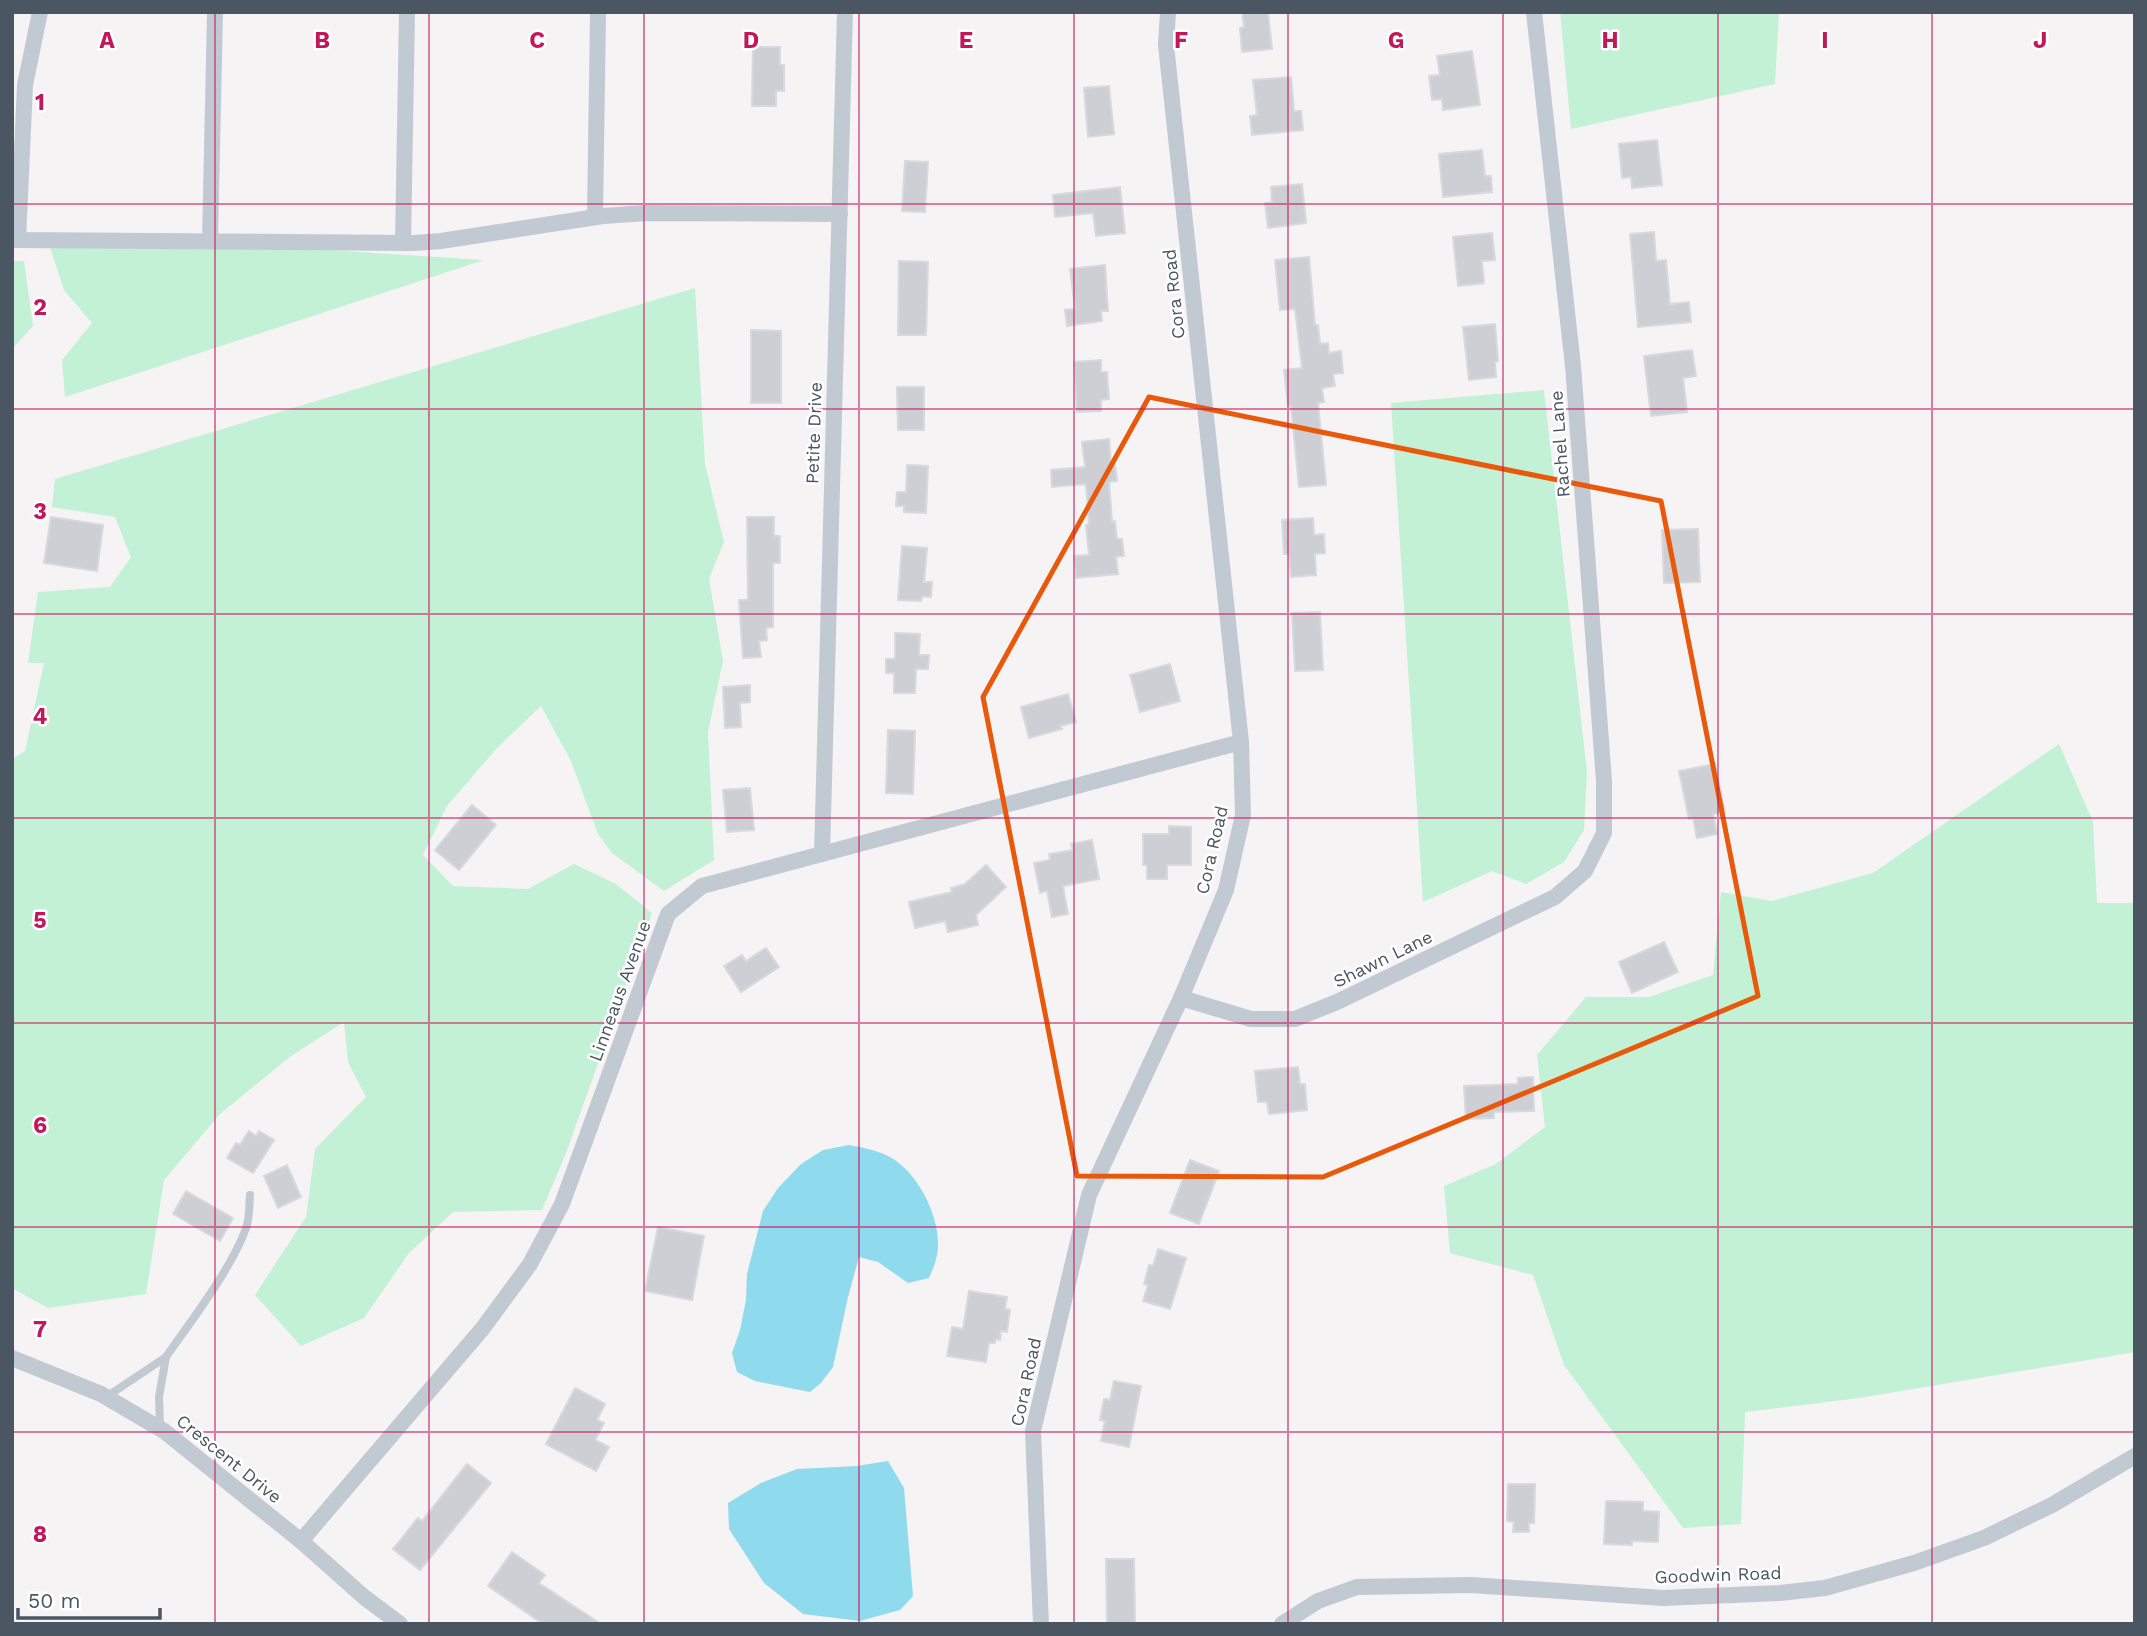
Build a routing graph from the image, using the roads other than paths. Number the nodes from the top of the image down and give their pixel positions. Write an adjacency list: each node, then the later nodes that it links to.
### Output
1 (40, 12): 10 (street)
2 (215, 12): 11 (street)
3 (407, 12): 12 (street)
4 (598, 12): 9 (street)
5 (845, 12): 8 (street, Petite Drive)
6 (1168, 12): 13 (street, Cora Road)
7 (1534, 12): 15 (street, Rachel Lane)
8 (839, 214): 9 (street); 14 (street, Petite Drive)
9 (595, 217): 12 (street)
10 (15, 240): 11 (street)
11 (210, 242): 12 (street)
12 (403, 243)
13 (1241, 742): 14 (street, Linneaus Avenue); 16 (street, Cora Road)
14 (822, 854): 23 (street, Linneaus Avenue)
15 (1585, 871): 16 (street, Shawn Lane)
16 (1181, 998): 25 (street, Cora Road)
17 (250, 1195): 18 (lane)
18 (166, 1357): 20 (lane); 21 (lane)
19 (12, 1358): 20 (street, Crescent Drive)
20 (106, 1397): 21 (street, Crescent Drive)
21 (160, 1429): 23 (street, Crescent Drive)
22 (2135, 1456): 26 (street, Goodwin Road)
23 (301, 1541): 24 (street, Crescent Drive)
24 (400, 1624)
25 (1041, 1624)
26 (1282, 1624)

